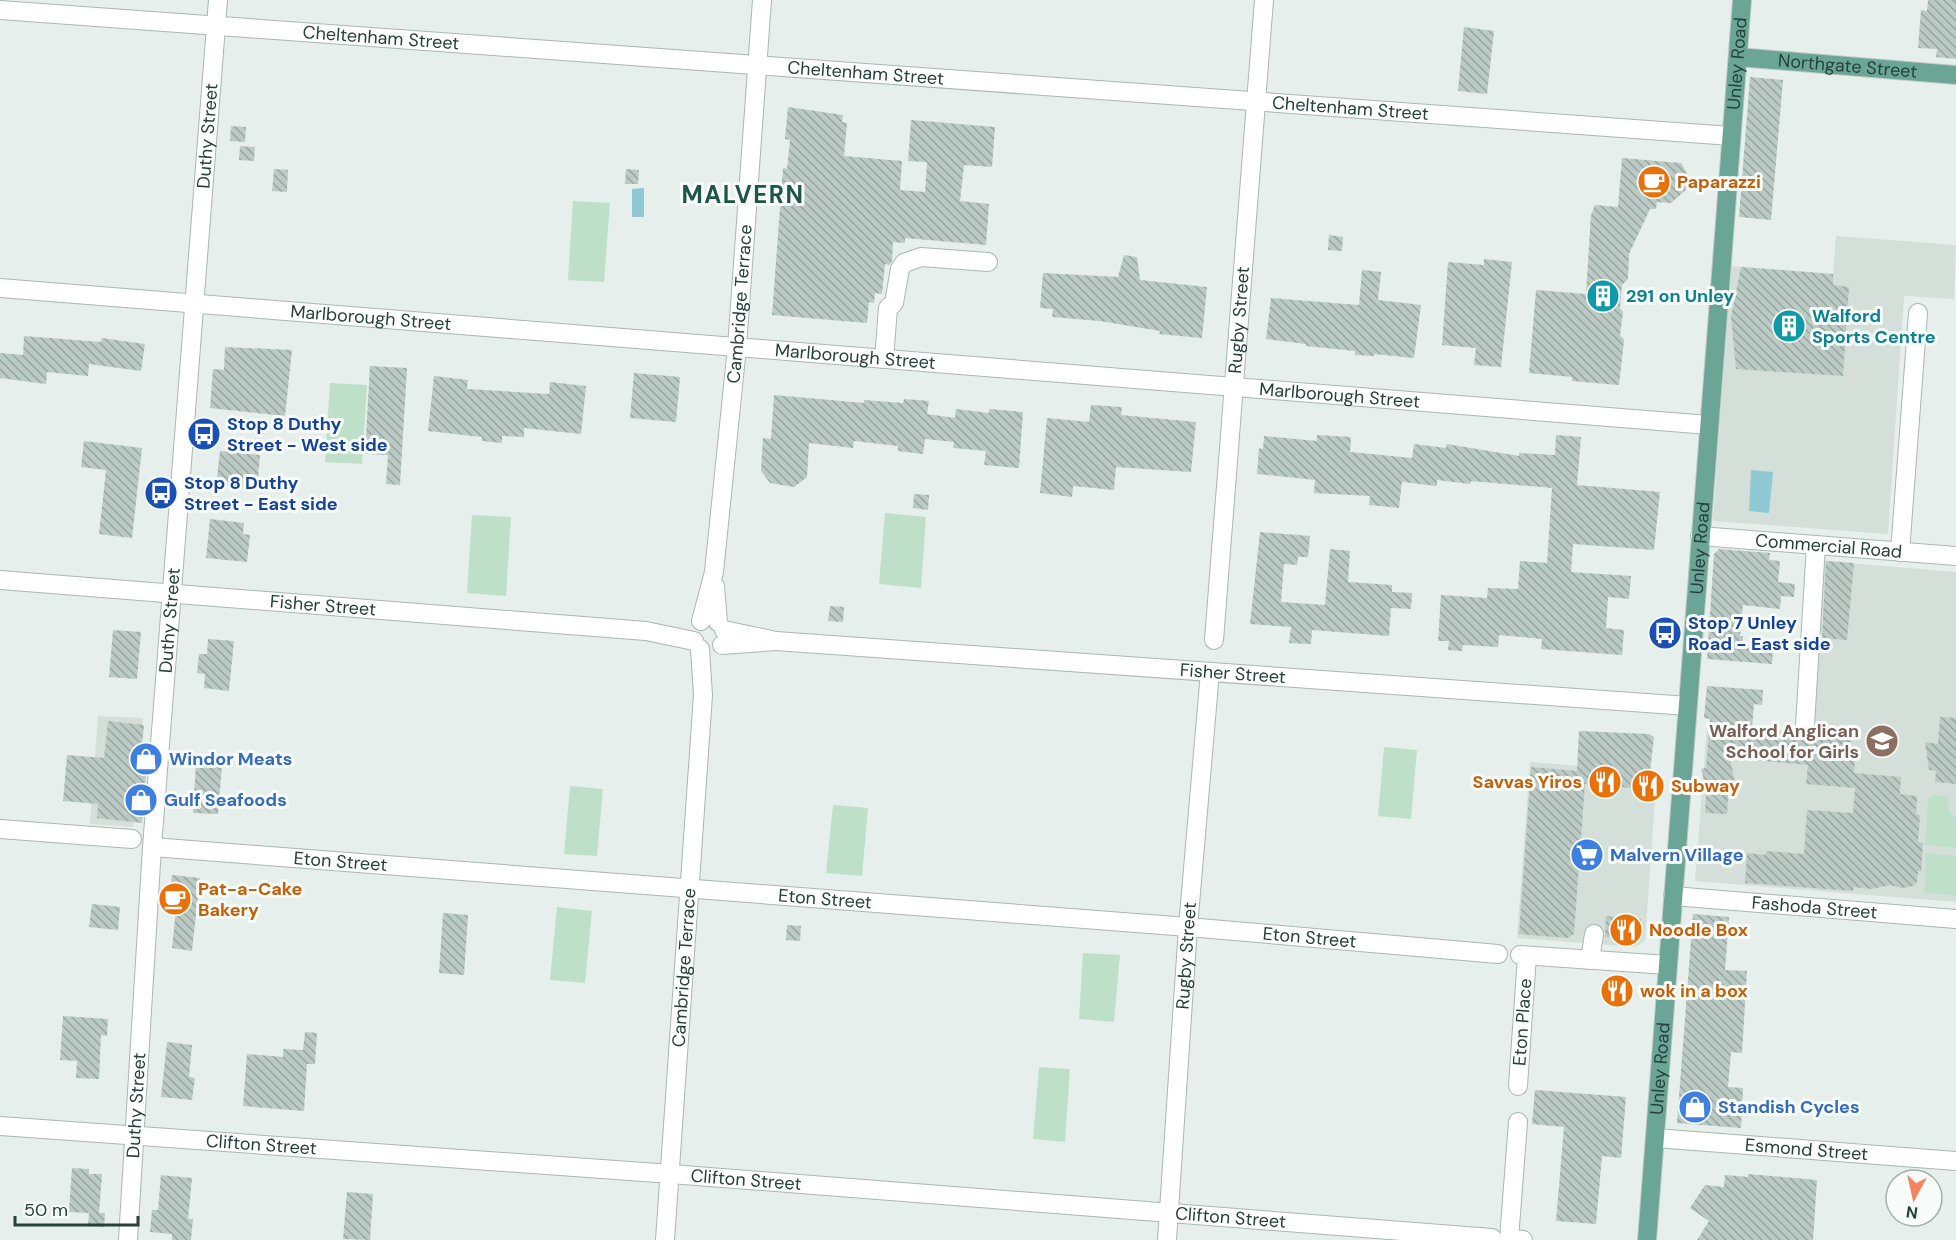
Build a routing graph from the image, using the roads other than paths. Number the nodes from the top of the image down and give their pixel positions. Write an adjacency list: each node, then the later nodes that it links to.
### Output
1 (218, 0): 6 (street, Duthy Street)
2 (762, 0): 8 (street, Cambridge Terrace)
3 (1264, 0): 10 (street, Rugby Street)
4 (1742, 0): 7 (main road, Unley Road)
5 (0, 10): 6 (street, Cheltenham Street)
6 (216, 28): 8 (street, Cheltenham Street); 14 (street, Duthy Street)
7 (1738, 57): 9 (main road, Northgate Street); 11 (main road, Unley Road)
8 (757, 66): 10 (street, Cheltenham Street); 16 (street, Cambridge Terrace)
9 (1956, 75)
10 (1257, 102): 11 (street, Cheltenham Street); 18 (street, Rugby Street)
11 (1731, 136): 19 (main road, Unley Road)
12 (988, 262): 17 (street)
13 (0, 288): 14 (street, Marlborough Street)
14 (195, 304): 16 (street, Marlborough Street); 25 (street, Duthy Street)
15 (1918, 313): 22 (street)
16 (737, 347): 17 (street, Marlborough Street); 26 (street, Cambridge Terrace)
17 (884, 359): 18 (street, Marlborough Street)
18 (1235, 387): 19 (street, Marlborough Street); 27 (street, Rugby Street)
19 (1709, 425): 20 (main road, Unley Road)
20 (1700, 536): 21 (street, Commercial Road); 29 (main road, Unley Road)
21 (1816, 545): 22 (street, Commercial Road); 30 (street)
22 (1900, 552): 23 (street, Commercial Road)
23 (1956, 556)
24 (0, 580): 25 (street, Fisher Street)
25 (172, 593): 26 (street, Fisher Street); 33 (street, Duthy Street)
26 (709, 636): 28 (street, Fisher Street); 34 (street, Cambridge Terrace)
27 (1214, 640)
28 (1210, 672): 29 (street, Fisher Street); 37 (street, Rugby Street)
29 (1688, 706): 35 (main road, Unley Road)
30 (1805, 725)
31 (0, 829): 32 (street)
32 (132, 839)
33 (152, 847): 34 (street, Eton Street); 45 (street, Duthy Street)
34 (689, 890): 37 (street, Eton Street); 48 (street, Cambridge Terrace)
35 (1673, 896): 36 (street, Fashoda Street); 41 (main road, Unley Road)
36 (1956, 919)
37 (1188, 927): 39 (street, Eton Street); 49 (street, Rugby Street)
38 (1594, 934): 40 (street)
39 (1498, 954)
40 (1590, 960): 41 (street); 42 (street, Eton Place)
41 (1668, 965): 46 (main road, Unley Road)
42 (1518, 1086)
43 (1518, 1122): 50 (street)
44 (0, 1126): 45 (street, Clifton Street)
45 (135, 1135): 48 (street, Clifton Street); 51 (street, Duthy Street)
46 (1655, 1138): 47 (street, Esmond Street); 54 (main road, Unley Road)
47 (1956, 1161)
48 (671, 1174): 49 (street, Clifton Street); 52 (street, Cambridge Terrace)
49 (1169, 1212): 50 (street, Clifton Street); 53 (street, Rugby Street)
50 (1508, 1239)
51 (128, 1240)
52 (665, 1240)
53 (1167, 1240)
54 (1647, 1240)

